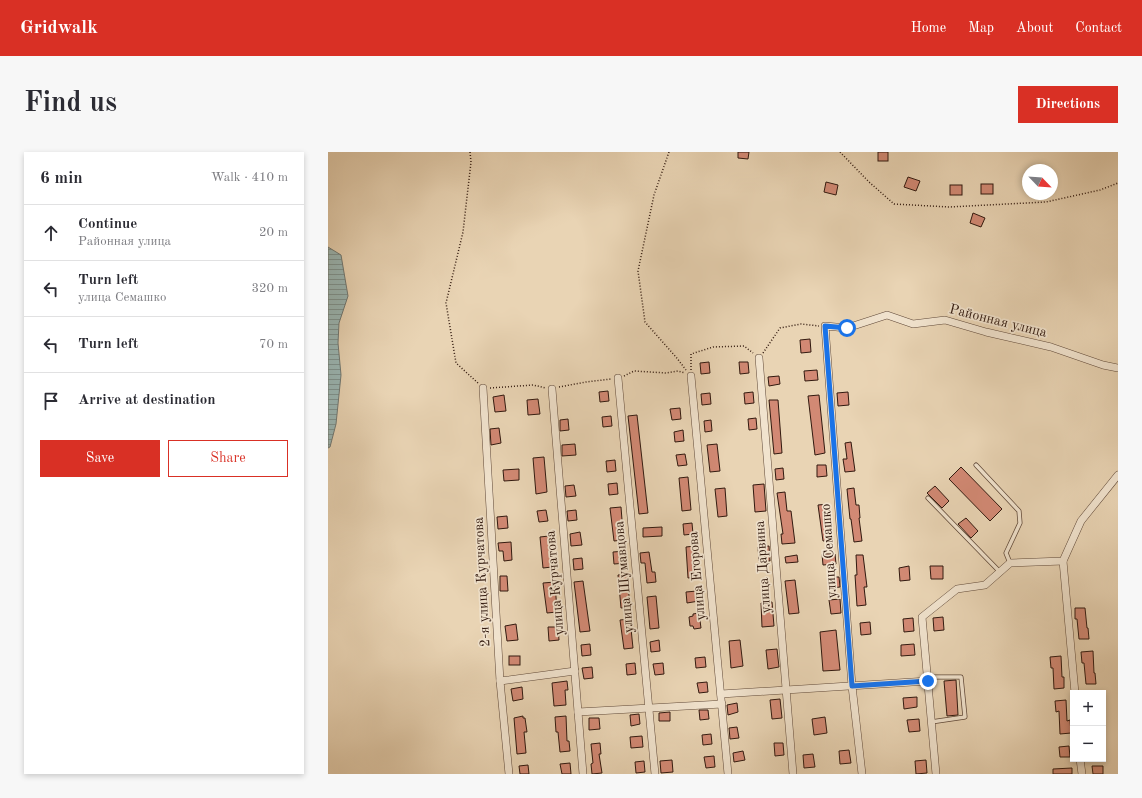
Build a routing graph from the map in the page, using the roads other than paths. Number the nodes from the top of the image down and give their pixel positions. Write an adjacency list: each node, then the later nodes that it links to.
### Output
1 (825, 326): 3 (street, Районная улица); 17 (street, улица Семашко)
2 (759, 358): 18 (street, улица Дарвина)
3 (1118, 368)
4 (691, 376): 20 (street, улица Егорова)
5 (618, 378): 22 (street, улица Шумавцова)
6 (484, 388): 16 (street, 2-я улица Курчатова)
7 (552, 389): 14 (street, улица Курчатова)
8 (976, 465): 12 (lane)
9 (1118, 475): 11 (street)
10 (928, 498): 13 (lane)
11 (1063, 561): 12 (street); 19 (street)
12 (1010, 563): 13 (street)
13 (1000, 572): 15 (street)
14 (575, 671): 16 (street); 23 (street, улица Курчатова)
15 (928, 679): 17 (street); 24 (street); 24 (lane)
16 (500, 681): 26 (street, 2-я улица Курчатова)
17 (852, 686): 18 (street); 31 (street, улица Семашко)
18 (786, 690): 20 (street); 30 (street, улица Дарвина)
19 (1075, 690)
20 (721, 694): 21 (street, улица Егорова)
21 (722, 704): 22 (street); 29 (street, улица Егорова)
22 (650, 708): 23 (street); 28 (street, улица Шумавцова)
23 (578, 712): 27 (street, улица Курчатова)
24 (931, 722): 32 (street)
25 (1080, 762): 33 (street)
26 (509, 774)
27 (583, 774)
28 (655, 774)
29 (728, 774)
30 (793, 774)
31 (862, 774)
32 (936, 774)
33 (1082, 774)

